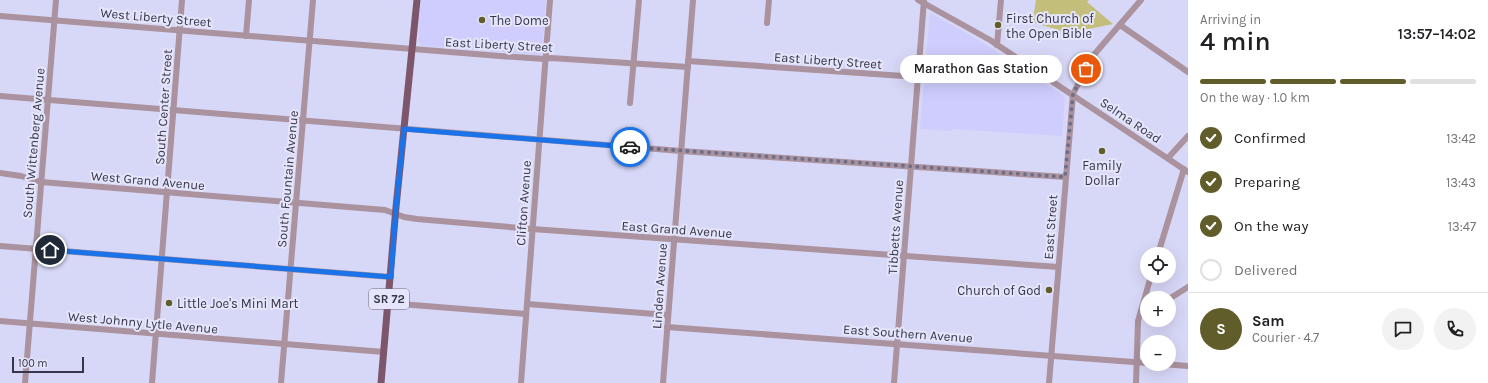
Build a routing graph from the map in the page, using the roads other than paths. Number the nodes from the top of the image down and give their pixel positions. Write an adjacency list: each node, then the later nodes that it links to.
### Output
1 (56, 0): 14 (street, South Wittenberg Avenue)
2 (182, 0): 17 (street, South Center Street)
3 (249, 0): 18 (street)
4 (313, 0): 19 (street, South Fountain Avenue)
5 (417, 0): 21 (main road, SR 72)
6 (550, 0): 22 (street, Clifton Avenue)
7 (639, 0): 23 (street)
8 (693, 0): 24 (street, Linden Avenue)
9 (769, 0): 15 (street)
10 (1001, 0): 20 (street)
11 (1140, 0): 16 (street, East Street)
12 (922, 1): 20 (street, Selma Road); 26 (street, Tibbetts Avenue)
13 (0, 16): 14 (street, West Liberty Street)
14 (54, 20): 17 (street, West Liberty Street); 29 (street, South Wittenberg Avenue)
15 (767, 23)
16 (1120, 25): 25 (street); 27 (street, East Street)
17 (180, 30): 18 (street, West Liberty Street); 31 (street, South Center Street)
18 (246, 36): 19 (street, West Liberty Street)
19 (310, 41): 21 (street, East Liberty Street); 32 (street, South Fountain Avenue)
20 (997, 45): 27 (street, Selma Road)
21 (412, 49): 22 (street, East Liberty Street); 33 (main road, SR 72)
22 (545, 59): 23 (street, East Liberty Street); 35 (street, Clifton Avenue)
23 (634, 63): 24 (street, East Liberty Street); 30 (street)
24 (688, 64): 26 (street, East Liberty Street); 36 (street, Linden Avenue)
25 (1188, 72)
26 (918, 77): 38 (street, Tibbetts Avenue)
27 (1073, 94): 37 (street, Selma Road); 41 (street, East Street)
28 (0, 96): 29 (street)
29 (48, 100): 31 (street); 42 (street, South Wittenberg Avenue)
30 (630, 103)
31 (174, 110): 32 (street); 43 (street, South Center Street)
32 (303, 120): 33 (street); 44 (street, South Fountain Avenue)
33 (404, 129): 35 (street); 45 (main road, SR 72)
34 (1188, 136): 37 (street)
35 (539, 139): 36 (street); 46 (street, Clifton Avenue)
36 (681, 150): 38 (street); 47 (street, Linden Avenue)
37 (1168, 158): 39 (street, Selma Road)
38 (911, 166): 41 (street); 51 (street, Tibbetts Avenue)
39 (1186, 171): 49 (street)
40 (0, 173): 42 (street, West Grand Avenue)
41 (1065, 177): 53 (street, East Street)
42 (41, 182): 43 (street, West Grand Avenue); 50 (street, South Wittenberg Avenue)
43 (167, 193): 44 (street, West Grand Avenue); 52 (street, South Center Street)
44 (296, 203): 45 (street, East Grand Avenue); 54 (street, South Fountain Avenue)
45 (396, 214): 46 (street, East Grand Avenue); 55 (main road, SR 72)
46 (532, 229): 47 (street, East Grand Avenue); 60 (street, Clifton Avenue)
47 (674, 240): 51 (street, East Grand Avenue); 62 (street, Linden Avenue)
48 (0, 246): 50 (street)
49 (1160, 247)
50 (36, 249): 52 (street); 65 (street, South Wittenberg Avenue)
51 (904, 256): 53 (street, East Grand Avenue); 68 (street, Tibbetts Avenue)
52 (162, 259): 54 (street); 67 (street, South Center Street)
53 (1058, 267): 71 (street, East Street)
54 (290, 269): 55 (street); 69 (street, South Fountain Avenue)
55 (391, 277): 59 (main road, SR 72)
56 (1149, 283): 63 (street)
57 (1188, 287): 58 (street)
58 (1176, 295)
59 (388, 303): 61 (street); 70 (main road, SR 72)
60 (527, 304): 61 (street, Clifton Avenue); 62 (street)
61 (526, 314): 81 (street, Clifton Avenue)
62 (668, 315): 66 (street, Linden Avenue)
63 (1139, 319): 72 (street)
64 (0, 321): 65 (street, West Johnny Lytle Avenue)
65 (30, 324): 67 (street, West Johnny Lytle Avenue); 76 (street, South Wittenberg Avenue)
66 (667, 327): 68 (street, East Southern Avenue); 82 (street, Linden Avenue)
67 (156, 334): 69 (street, West Johnny Lytle Avenue); 77 (street, South Center Street)
68 (897, 343): 71 (street, East Southern Avenue); 83 (street, Tibbetts Avenue)
69 (284, 344): 70 (street, West Johnny Lytle Avenue); 78 (street, South Fountain Avenue)
70 (384, 352): 79 (main road, SR 72)
71 (1052, 355): 72 (street, East Southern Avenue); 84 (street, East Street)
72 (1137, 362): 73 (street, East Southern Avenue); 85 (street)
73 (1140, 362)
74 (1176, 365): 75 (street)
75 (1188, 366)
76 (25, 383)
77 (152, 383)
78 (281, 383)
79 (381, 383): 80 (street)
80 (385, 383)
81 (521, 383)
82 (663, 383)
83 (894, 383)
84 (1049, 383)
85 (1136, 383)

